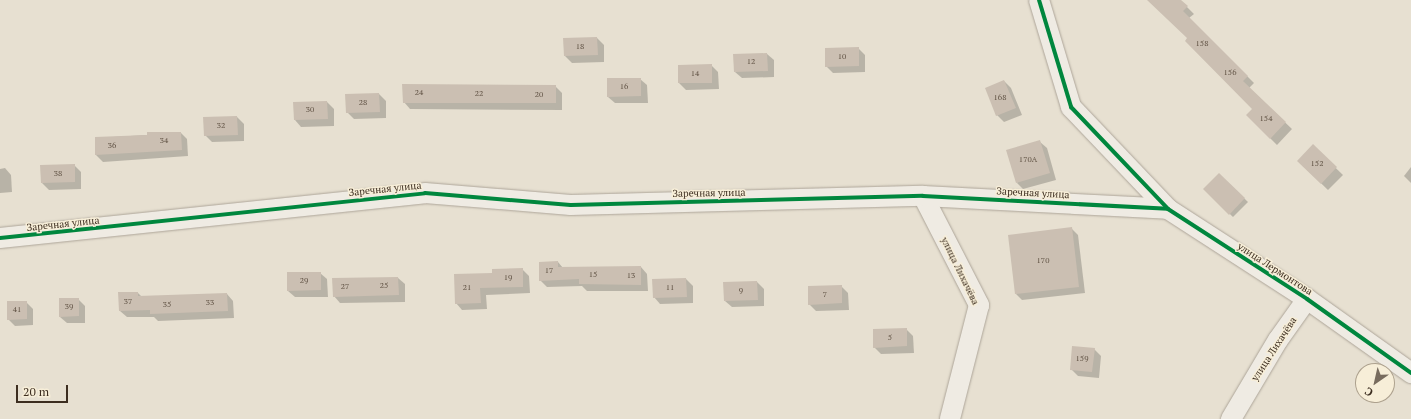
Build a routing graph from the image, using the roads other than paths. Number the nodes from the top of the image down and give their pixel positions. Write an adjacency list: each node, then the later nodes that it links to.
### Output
1 (1039, 0): 3 (street)
2 (923, 196): 3 (street, Заречная улица); 4 (street, Заречная улица); 7 (street, улица Лихачёва)
3 (1168, 209): 5 (street, улица Лермонтова)
4 (0, 238)
5 (1307, 299): 6 (street, улица Лермонтова); 8 (street, улица Лихачёва)
6 (1411, 373)
7 (950, 419)
8 (1231, 419)

